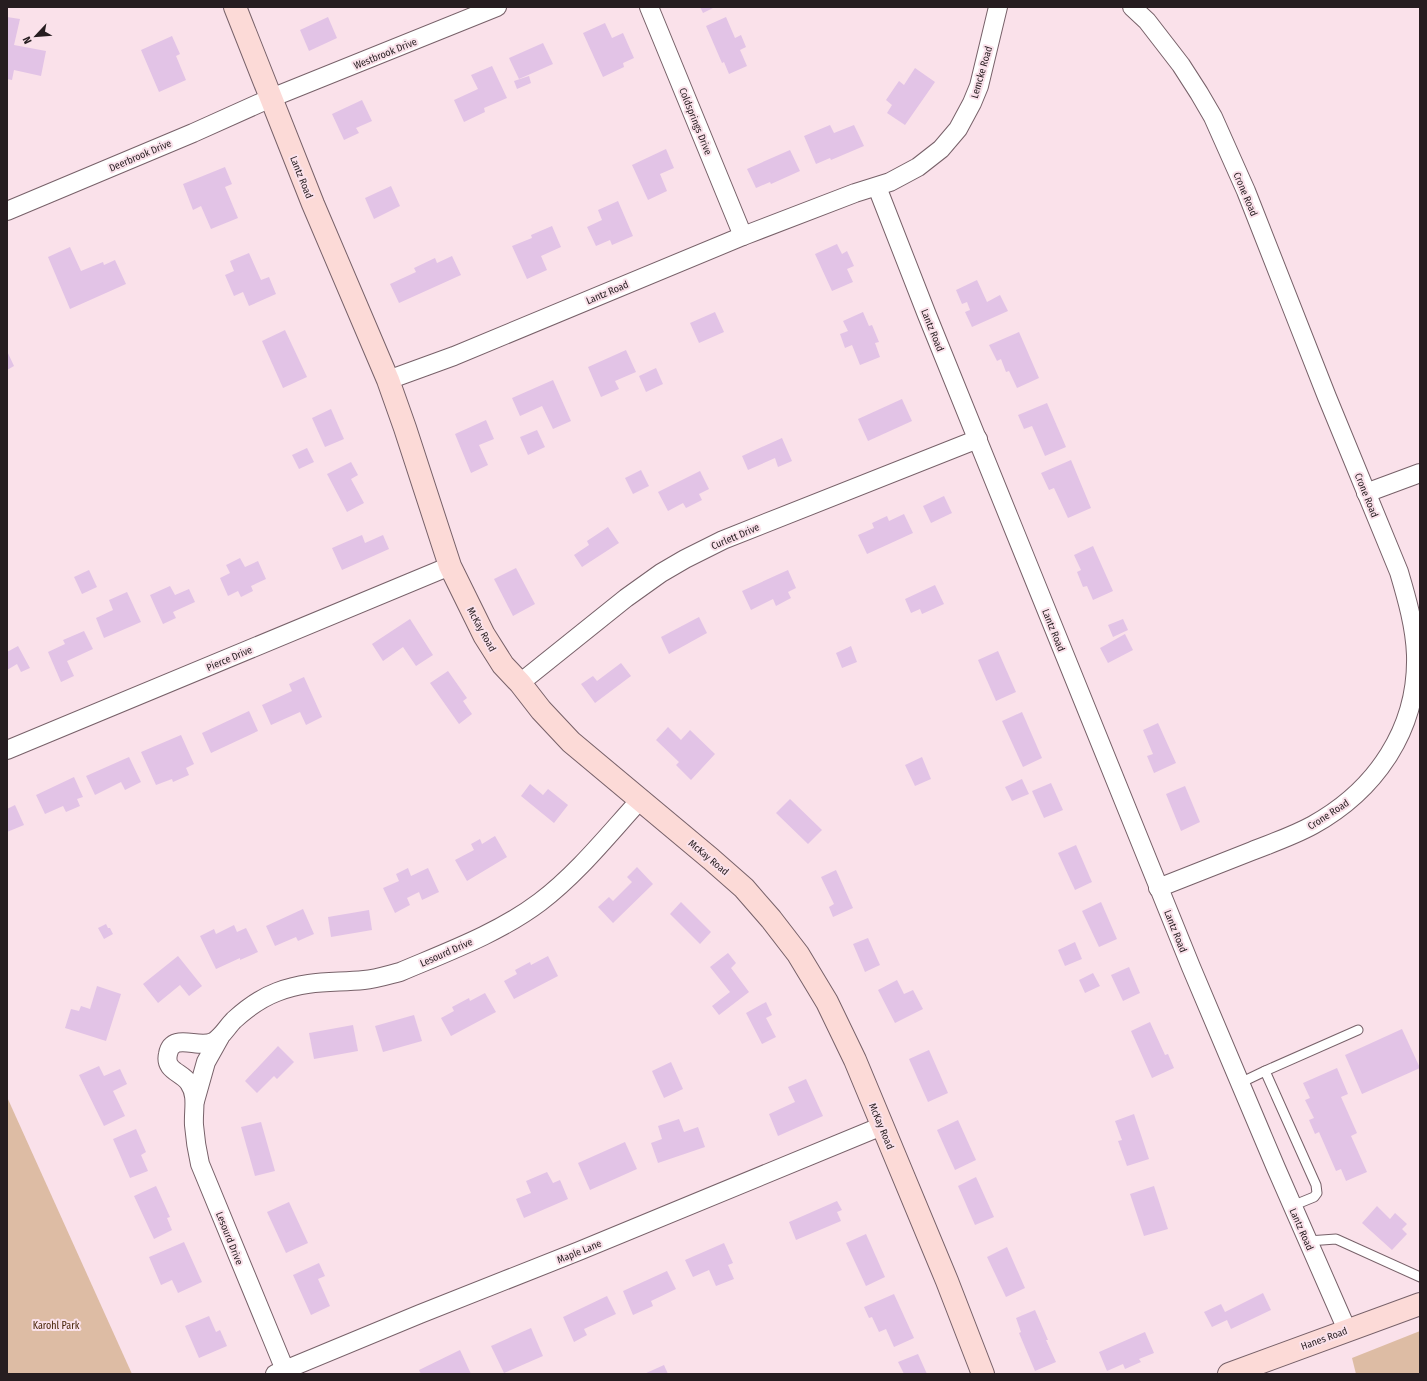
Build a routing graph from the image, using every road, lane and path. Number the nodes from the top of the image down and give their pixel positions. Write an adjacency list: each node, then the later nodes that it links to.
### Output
1 (235, 7): 6 (street, Lantz Road)
2 (497, 7): 6 (street, Westbrook Drive)
3 (649, 7): 9 (street, Coldsprings Drive)
4 (998, 7): 7 (street, Lemcke Road)
5 (1132, 7): 13 (street, Crone Road)
6 (272, 98): 8 (street, Deerbrook Drive); 10 (street, Lantz Road)
7 (877, 187): 9 (street, Lantz Road); 11 (street, Lantz Road)
8 (7, 211)
9 (742, 236): 10 (street, Lantz Road)
10 (388, 380): 14 (street, McKay Road)
11 (978, 439): 15 (street, Curlett Drive); 18 (street, Lantz Road)
12 (1420, 473): 13 (street)
13 (1366, 493): 18 (street, Crone Road)
14 (450, 566): 15 (street, McKay Road); 16 (street, Pierce Drive)
15 (520, 683): 17 (street, McKay Road)
16 (7, 750)
17 (640, 800): 20 (street, Lesourd Drive); 24 (street, McKay Road)
18 (1158, 888): 22 (street, Lantz Road)
19 (1358, 1030): 21 (lane)
20 (220, 1037): 23 (street, Lesourd Drive); 23 (street, Lesourd Drive)
21 (1265, 1071): 22 (lane); 25 (lane)
22 (1240, 1083): 25 (street, Lantz Road)
23 (195, 1102): 30 (street, Lesourd Drive)
24 (882, 1126): 30 (street, Maple Lane); 31 (street, McKay Road)
25 (1292, 1206): 26 (street, Lantz Road)
26 (1308, 1242): 27 (lane); 29 (street, Lantz Road)
27 (1420, 1277)
28 (1420, 1304): 29 (street, Hanes Road)
29 (1347, 1330): 32 (street, Hanes Road)
30 (280, 1372)
31 (983, 1374)
32 (1229, 1374)

